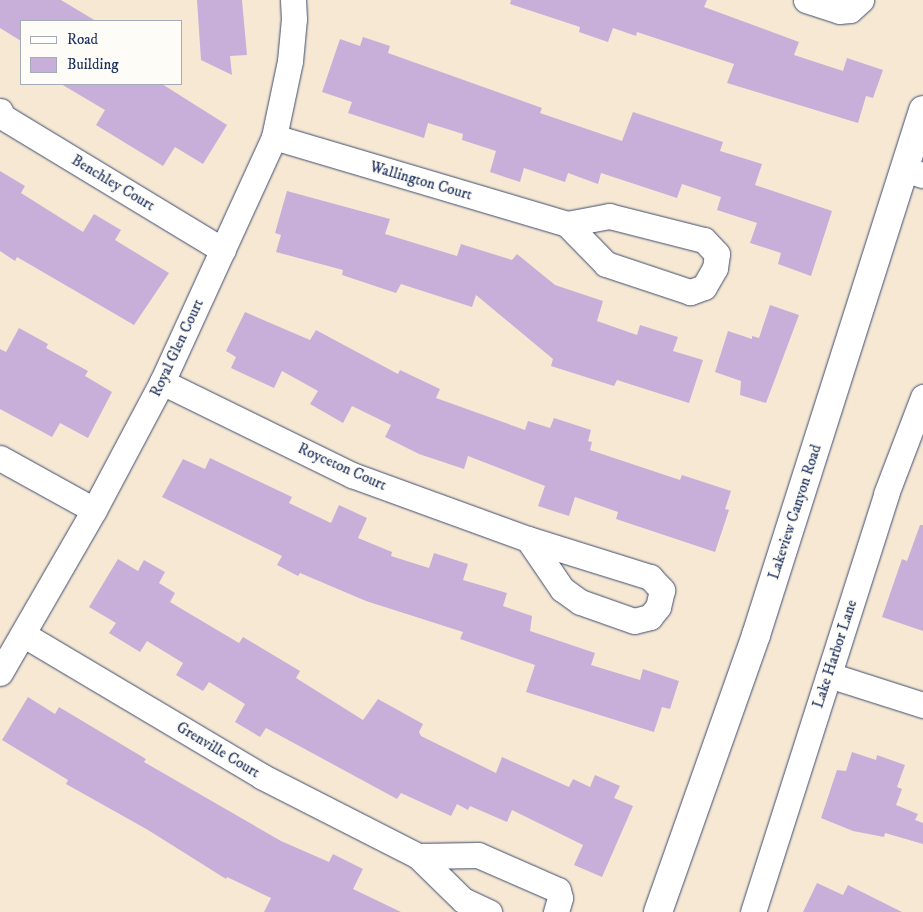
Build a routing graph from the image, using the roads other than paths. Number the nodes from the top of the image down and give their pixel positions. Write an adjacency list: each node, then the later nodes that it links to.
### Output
1 (293, 0): 6 (street, Royal Glen Court)
2 (806, 0): 3 (street)
3 (861, 0)
4 (923, 110): 7 (street, Lakeview Canyon Road)
5 (1, 115): 9 (street, Benchley Court)
6 (274, 137): 8 (street, Wallington Court); 9 (street, Royal Glen Court)
7 (913, 172): 22 (street, Lakeview Canyon Road)
8 (567, 224): 8 (street, Wallington Court)
9 (223, 250): 10 (street, Royal Glen Court)
10 (162, 382): 13 (street, Royal Glen Court); 14 (street, Royceton Court)
11 (923, 397): 17 (street, Lake Harbor Lane)
12 (0, 458): 13 (street)
13 (94, 510): 15 (street, Royal Glen Court)
14 (528, 539): 14 (street, Royceton Court)
15 (24, 635): 16 (street, Royal Glen Court); 19 (street, Grenville Court)
16 (0, 673)
17 (829, 675): 18 (street); 23 (street, Lake Harbor Lane)
18 (923, 705)
19 (418, 856): 20 (street, Grenville Court); 21 (street, Grenville Court)
20 (489, 912)
21 (556, 912)
22 (658, 912)
23 (753, 912)

